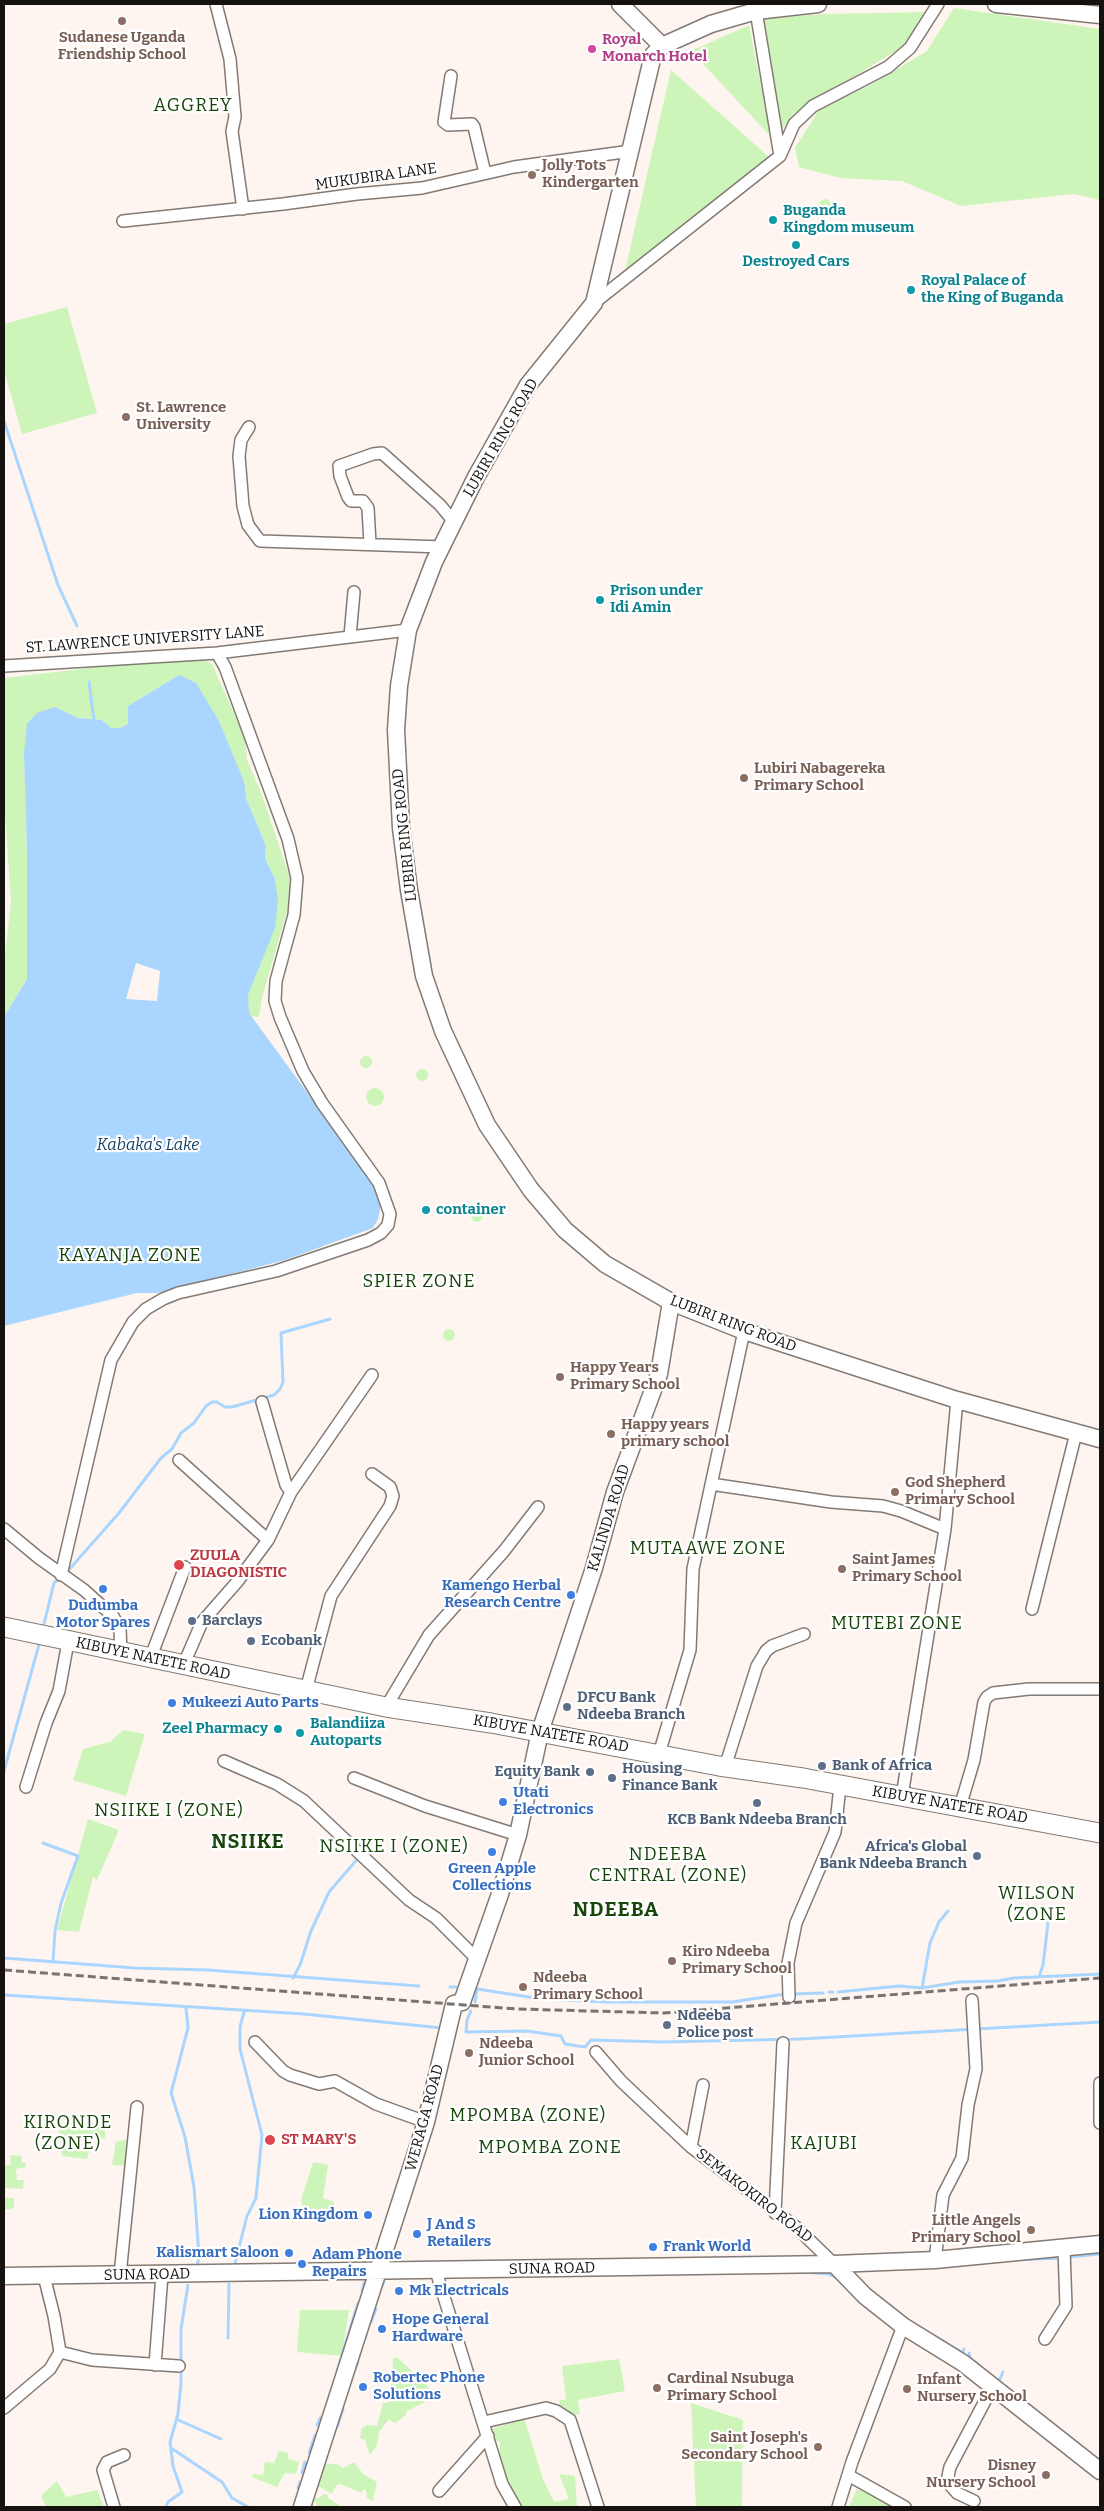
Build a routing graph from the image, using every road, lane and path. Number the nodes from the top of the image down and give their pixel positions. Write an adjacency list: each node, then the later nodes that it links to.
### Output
1 (216, 4): 13 (street)
2 (620, 4): 8 (street)
3 (818, 4): 6 (street)
4 (996, 4): 7 (street)
5 (935, 7): 11 (street)
6 (756, 11): 8 (street); 11 (street)
7 (1100, 15)
8 (662, 46): 10 (street, LUBIRI RING ROAD)
9 (451, 76): 12 (street)
10 (630, 150): 12 (street, MUKUBIRA LANE); 15 (street, LUBIRI RING ROAD)
11 (780, 156): 15 (street)
12 (485, 173): 13 (street, MUKUBIRA LANE)
13 (243, 209): 14 (street, MUKUBIRA LANE)
14 (123, 221)
15 (594, 302): 17 (street, LUBIRI RING ROAD)
16 (249, 427): 18 (street)
17 (455, 523): 18 (street); 19 (street, LUBIRI RING ROAD)
18 (370, 544): 19 (street)
19 (443, 547): 21 (street, LUBIRI RING ROAD)
20 (354, 592): 22 (street)
21 (408, 630): 22 (street, ST. LAWRENCE UNIVERSITY LANE); 25 (street, LUBIRI RING ROAD)
22 (350, 636): 23 (street, ST. LAWRENCE UNIVERSITY LANE)
23 (218, 653): 24 (street, ST. LAWRENCE UNIVERSITY LANE); 41 (street)
24 (4, 666)
25 (671, 1302): 26 (street, LUBIRI RING ROAD); 52 (street, KALINDA ROAD)
26 (744, 1331): 28 (street, LUBIRI RING ROAD); 34 (street)
27 (372, 1375): 35 (street)
28 (957, 1400): 30 (street, LUBIRI RING ROAD); 38 (street)
29 (262, 1402): 35 (street)
30 (1076, 1433): 31 (street, LUBIRI RING ROAD); 42 (street)
31 (1100, 1439)
32 (179, 1460): 39 (street)
33 (372, 1474): 50 (street)
34 (711, 1484): 38 (street); 53 (street)
35 (291, 1492): 39 (street)
36 (538, 1507): 51 (street)
37 (4, 1529): 41 (street)
38 (945, 1529): 59 (street)
39 (268, 1540): 48 (street)
40 (185, 1567): 47 (street)
41 (61, 1574): 46 (street)
42 (1032, 1609)
43 (4, 1627): 45 (main road, KIBUYE NATETE ROAD)
44 (804, 1634): 55 (street)
45 (68, 1642): 46 (main road, KIBUYE NATETE ROAD); 58 (street)
46 (120, 1653): 47 (main road, KIBUYE NATETE ROAD)
47 (150, 1659): 48 (main road, KIBUYE NATETE ROAD)
48 (183, 1666): 50 (main road, KIBUYE NATETE ROAD)
49 (1100, 1689): 60 (street)
50 (306, 1690): 51 (main road, KIBUYE NATETE ROAD)
51 (386, 1707): 52 (main road, KIBUYE NATETE ROAD)
52 (540, 1732): 53 (main road, KIBUYE NATETE ROAD); 62 (street, WERAGA ROAD)
53 (658, 1754): 55 (main road, KIBUYE NATETE ROAD)
54 (224, 1761): 63 (street)
55 (725, 1767): 57 (main road, KIBUYE NATETE ROAD)
56 (354, 1778): 62 (street)
57 (840, 1786): 59 (main road, KIBUYE NATETE ROAD); 64 (street)
58 (26, 1787)
59 (902, 1796): 60 (main road, KIBUYE NATETE ROAD)
60 (960, 1807): 61 (main road, KIBUYE NATETE ROAD)
61 (1100, 1833)
62 (518, 1836): 63 (street, WERAGA ROAD)
63 (477, 1959): 72 (street, WERAGA ROAD)
64 (789, 1994)
65 (972, 2000): 78 (street)
66 (255, 2042): 72 (street)
67 (783, 2042): 75 (street)
68 (596, 2052): 74 (street)
69 (1100, 2083): 73 (street)
70 (703, 2085): 74 (street, SEMAKOKIRO ROAD)
71 (137, 2107): 82 (street)
72 (426, 2122): 80 (street, WERAGA ROAD)
73 (1100, 2123)
74 (691, 2147): 75 (street, SEMAKOKIRO ROAD)
75 (775, 2213): 79 (street, SEMAKOKIRO ROAD)
76 (1100, 2244): 77 (street, SUNA ROAD)
77 (1064, 2249): 78 (street, SUNA ROAD); 87 (street)
78 (936, 2260): 79 (street, SUNA ROAD)
79 (834, 2264): 81 (street, SUNA ROAD); 86 (street, SEMAKOKIRO ROAD)
80 (377, 2271): 81 (street, SUNA ROAD); 83 (street, SUNA ROAD); 101 (street, WERAGA ROAD)
81 (436, 2271): 93 (street)
82 (120, 2275): 83 (street, SUNA ROAD); 85 (street, SUNA ROAD)
83 (162, 2275): 89 (street)
84 (4, 2276): 85 (street, SUNA ROAD)
85 (44, 2276): 88 (street)
86 (904, 2326): 91 (street, SEMAKOKIRO ROAD); 97 (street)
87 (1045, 2339)
88 (60, 2352): 89 (street); 92 (street)
89 (155, 2365): 90 (street)
90 (180, 2366)
91 (993, 2386): 96 (street, SEMAKOKIRO ROAD); 99 (street)
92 (4, 2408)
93 (484, 2422): 94 (street); 103 (street)
94 (488, 2436): 98 (street); 102 (street)
95 (124, 2455): 100 (street)
96 (1100, 2471)
97 (848, 2475): 104 (street); 105 (street)
98 (439, 2491)
99 (974, 2502)
100 (114, 2507)
101 (302, 2507)
102 (515, 2507)
103 (598, 2507)
104 (838, 2507)
105 (905, 2507)

